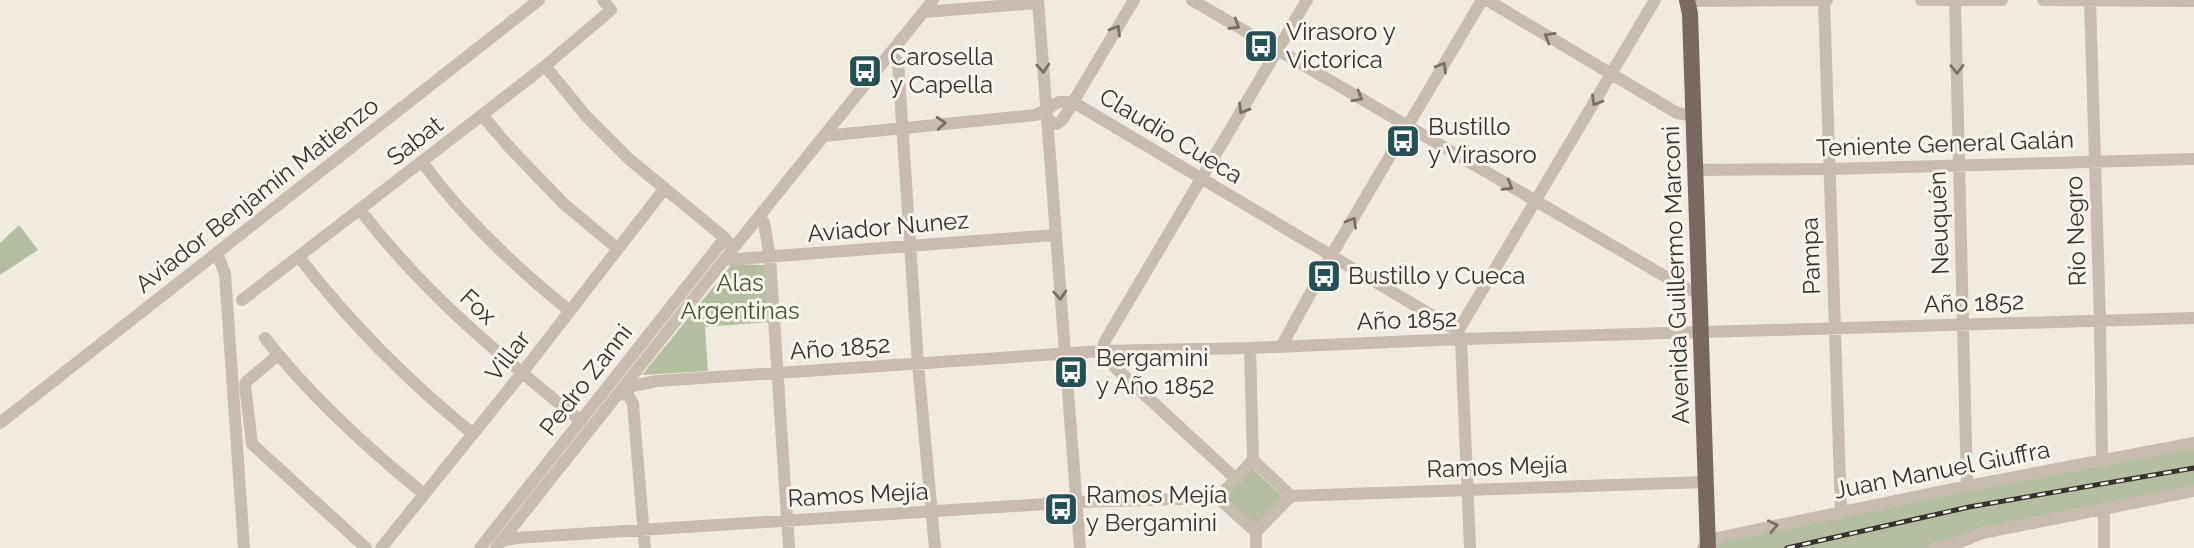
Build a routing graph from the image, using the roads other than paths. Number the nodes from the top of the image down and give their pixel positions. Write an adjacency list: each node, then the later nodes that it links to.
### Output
1 (539, 0): 46 (street, Aviador Benjamín Matienzo)
2 (933, 0): 19 (street)
3 (1134, 0): 24 (street, one-way to 3)
4 (1192, 0): 20 (street, one-way to 20)
5 (1307, 0): 20 (street)
6 (1485, 0): 23 (street, one-way to 6); 29 (street, one-way to 6)
7 (1656, 0): 23 (street)
8 (1825, 0): 13 (street); 35 (street, Pampa)
9 (1921, 0): 14 (street)
10 (2002, 0): 14 (street)
11 (2043, 0): 12 (street)
12 (2066, 0): 15 (street)
13 (1688, 1): 27 (main road, Avenida Guillermo Marconi)
14 (1955, 1): 34 (street, Neuquén, one-way to 34)
15 (2090, 1): 16 (street); 32 (street, Río Negro)
16 (2194, 1)
17 (1038, 2): 19 (street); 26 (street, one-way to 26)
18 (607, 5): 22 (street, Sabat)
19 (924, 12): 21 (street)
20 (1278, 50): 29 (street, one-way to 29); 37 (street, one-way to 37)
21 (890, 53): 28 (street); 30 (street)
22 (545, 66): 25 (street, Sabat); 38 (street)
23 (1612, 74): 27 (street); 39 (street, one-way to 39)
24 (1073, 102): 26 (street, Claudio Cueca); 26 (street); 37 (street, Claudio Cueca)
25 (482, 115): 33 (street, Sabat); 45 (street)
26 (1046, 115): 28 (street, Claudio Cueca, one-way to 26); 42 (street)
27 (1694, 116): 36 (main road, Avenida Guillermo Marconi)
28 (903, 126): 30 (street, Claudio Cueca); 44 (street)
29 (1408, 126): 39 (street, one-way to 39); 48 (street, one-way to 29)
30 (824, 136): 41 (street)
31 (2194, 159): 32 (street, Teniente General Galán)
32 (2094, 160): 34 (street, Teniente General Galán); 55 (street, Río Negro)
33 (422, 162): 40 (street, Sabat); 53 (street)
34 (1958, 164): 35 (street, Teniente General Galán); 57 (street, Neuquén)
35 (1829, 169): 36 (street, Teniente General Galán); 58 (street, Pampa)
36 (1696, 170): 51 (main road, Avenida Guillermo Marconi)
37 (1202, 178): 48 (street, Claudio Cueca); 65 (street)
38 (665, 188): 43 (street); 45 (street, Villar)
39 (1536, 202): 51 (street); 60 (street)
40 (360, 210): 49 (street, Sabat); 69 (street, Fox)
41 (757, 219): 47 (street); 50 (street)
42 (1055, 234): 44 (street, Aviador Nunez); 66 (street, one-way to 66)
43 (726, 238): 47 (street); 72 (street, Pedro Zanni)
44 (911, 246): 50 (street, Aviador Nunez); 68 (street)
45 (618, 249): 53 (street, Villar)
46 (217, 253): 73 (street, Aviador Benjamín Matienzo); 96 (street)
47 (728, 255): 50 (street, Aviador Nunez); 71 (street)
48 (1331, 256): 56 (street, Claudio Cueca); 63 (street)
49 (299, 257): 52 (street, Sabat); 74 (street)
50 (770, 257): 70 (street)
51 (1700, 293): 59 (main road, Avenida Guillermo Marconi)
52 (242, 300)
53 (570, 311): 69 (street, Villar)
54 (2194, 318): 55 (street, Año 1852)
55 (2100, 321): 57 (street, Año 1852); 77 (street, Río Negro)
56 (1445, 324): 60 (street, Claudio Cueca); 62 (street)
57 (1963, 324): 58 (street, Año 1852); 80 (street, Neuquén)
58 (1835, 329): 59 (street, Año 1852); 88 (street, Pampa)
59 (1701, 333): 60 (street, Año 1852); 79 (main road, Avenida Guillermo Marconi)
60 (1460, 335): 62 (street, Año 1852); 81 (street)
61 (265, 338): 67 (street)
62 (1442, 341): 63 (street, Año 1852)
63 (1282, 345): 64 (street, Año 1852)
64 (1250, 348): 65 (street, Año 1852); 76 (street)
65 (1102, 351): 66 (street, Año 1852); 78 (street)
66 (1065, 353): 68 (street, Año 1852); 86 (street)
67 (278, 355): 83 (street); 97 (street)
68 (918, 364): 70 (street, Año 1852); 89 (street)
69 (522, 373): 72 (street, Fox); 74 (street, Villar)
70 (778, 373): 71 (street, Año 1852); 90 (street)
71 (621, 391): 91 (street); 94 (street)
72 (581, 421): 99 (street, Pedro Zanni)
73 (0, 423)
74 (473, 434): 83 (street, Villar)
75 (2194, 443): 77 (street, Juan Manuel Giuffra)
76 (1253, 460): 78 (street); 84 (street)
77 (2102, 460): 80 (street, Juan Manuel Giuffra)
78 (1236, 479): 85 (street)
79 (1705, 482): 81 (street, Ramos Mejía); 95 (main road, Avenida Guillermo Marconi)
80 (1967, 486): 88 (street, Juan Manuel Giuffra)
81 (1468, 489): 84 (street, Ramos Mejía); 105 (street)
82 (2194, 491): 87 (street)
83 (424, 494): 98 (street, Villar)
84 (1291, 496): 92 (street)
85 (1219, 498): 86 (street, Ramos Mejía); 92 (street)
86 (1077, 502): 89 (street, Ramos Mejía); 103 (street)
87 (2104, 508): 93 (street); 107 (street)
88 (1841, 511): 95 (street, Juan Manuel Giuffra, one-way to 88)
89 (932, 512): 90 (street, Ramos Mejía); 102 (street)
90 (787, 520): 91 (street, Ramos Mejía); 101 (street)
91 (643, 530): 94 (street, Ramos Mejía); 100 (street)
92 (1256, 532): 104 (street)
93 (1971, 543): 106 (street)
94 (499, 544)
95 (1706, 547)
96 (244, 548)
97 (366, 548)
98 (381, 548)
99 (480, 548)
100 (645, 548)
101 (789, 548)
102 (935, 548)
103 (1080, 548)
104 (1256, 548)
105 (1470, 548)
106 (1934, 548)
107 (2104, 548)

